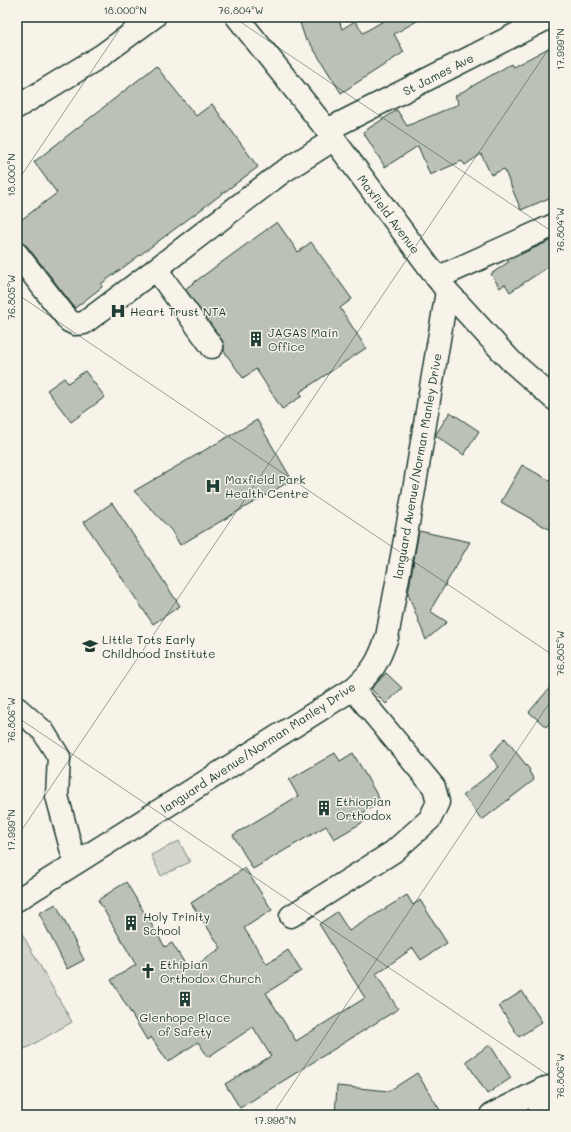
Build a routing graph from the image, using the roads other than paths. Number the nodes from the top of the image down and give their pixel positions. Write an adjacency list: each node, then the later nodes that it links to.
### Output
1 (154, 17): 4 (street)
2 (237, 17): 5 (street, Maxfield Avenue)
3 (550, 17): 5 (street, St James Ave)
4 (17, 107)
5 (330, 135): 8 (street, St James Ave); 9 (street, Maxfield Avenue)
6 (554, 225): 9 (street)
7 (17, 254): 8 (street, St James Ave)
8 (156, 269): 10 (street)
9 (442, 284): 11 (street, Maxfield Avenue); 12 (street, languard Avenue/Norman Manley Drive)
10 (212, 348)
11 (554, 399)
12 (353, 689): 14 (street, languard Avenue/Norman Manley Drive); 16 (street)
13 (17, 708): 14 (street)
14 (75, 863): 15 (street, languard Avenue/Norman Manley Drive)
15 (17, 900)
16 (291, 916)
17 (548, 1087): 18 (street); 19 (street)
18 (491, 1115)
19 (539, 1115)

